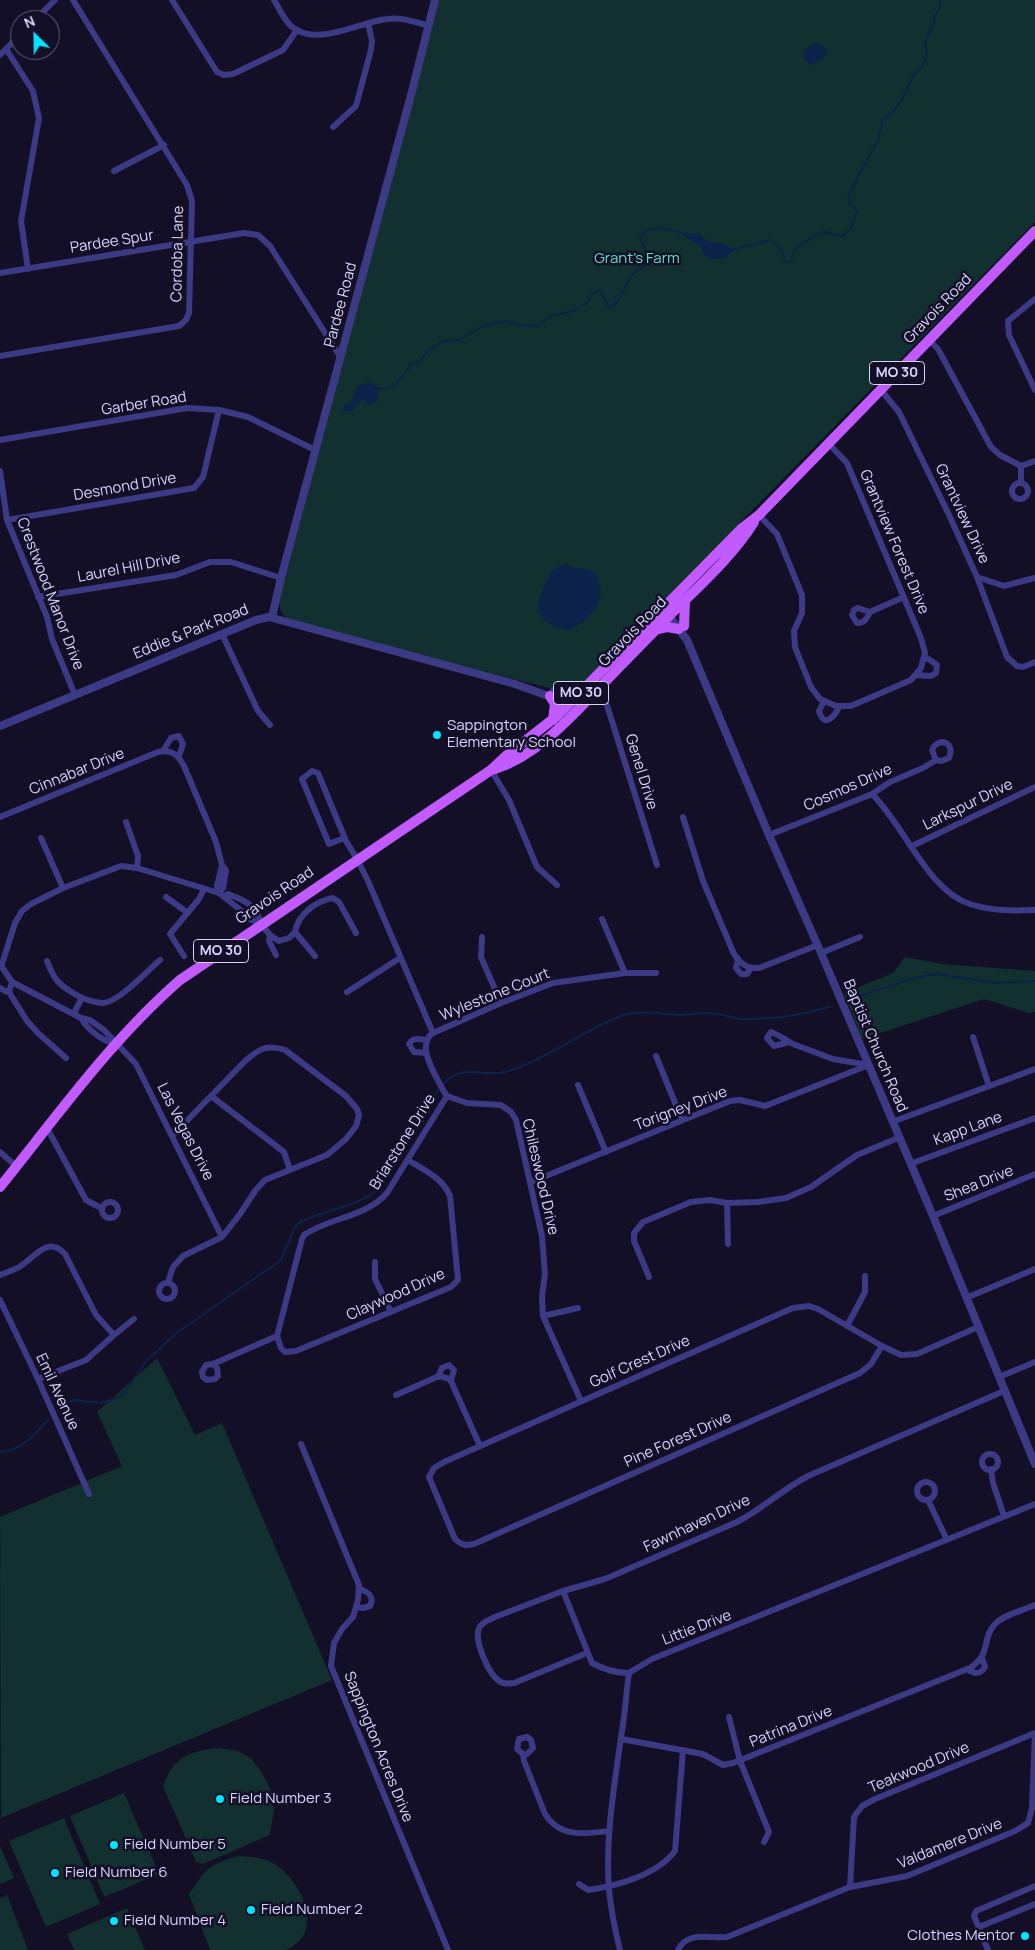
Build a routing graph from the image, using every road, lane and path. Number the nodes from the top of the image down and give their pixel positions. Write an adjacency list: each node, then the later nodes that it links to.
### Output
1 (55, 0): 6 (street)
2 (73, 0): 14 (street, Cordoba Lane)
3 (172, 0): 9 (street)
4 (274, 0): 9 (street)
5 (435, 0): 8 (street, Pardee Road)
6 (45, 10)
7 (368, 23): 8 (street); 9 (street); 13 (street)
8 (429, 26): 23 (street, Pardee Road)
9 (297, 30)
10 (10, 45): 11 (street)
11 (6, 49): 12 (street); 18 (street)
12 (0, 55)
13 (333, 127)
14 (164, 145): 15 (street); 17 (street, Cordoba Lane)
15 (114, 171)
16 (1035, 231): 21 (main road, Gravois Road / MO 30)
17 (190, 242): 18 (street, Pardee Spur); 22 (street, Cordoba Lane); 23 (street, Pardee Spur)
18 (28, 269): 19 (street, Pardee Spur)
19 (0, 273)
20 (1035, 299): 25 (street)
21 (929, 340): 24 (main road, Gravois Road / MO 30); 31 (street)
22 (0, 356)
23 (341, 358): 29 (street, Pardee Road)
24 (880, 390): 28 (main road, Gravois Road / MO 30); 36 (street, Grantview Drive)
25 (1035, 390)
26 (220, 410): 27 (street, Garber Road); 29 (street, Garber Road); 35 (street, Desmond Drive)
27 (0, 440)
28 (828, 443): 34 (main road, Gravois Road / MO 30); 40 (street, Grantview Forest Drive)
29 (315, 450): 37 (street, Pardee Road)
30 (1035, 460): 31 (street)
31 (1021, 466): 33 (street)
32 (0, 471): 35 (street, Crestwood Manor Drive)
33 (1021, 483)
34 (759, 515): 41 (main road, Gravois Road / MO 30); 42 (main road, Gravois Road / MO 30); 55 (street, Grantview Forest Drive)
35 (7, 520): 39 (street, Crestwood Manor Drive)
36 (977, 577): 38 (street); 49 (street, Grantview Drive)
37 (281, 578): 39 (street, Laurel Hill Drive); 44 (street, Pardee Road)
38 (1035, 578)
39 (38, 597): 53 (street, Crestwood Manor Drive)
40 (904, 597): 43 (street); 48 (street, Grantview Forest Drive)
41 (685, 600): 42 (main road, Gravois Road / MO 30); 45 (main road)
42 (668, 611): 45 (street, Baptist Church Road); 46 (main road, Gravois Road / MO 30); 57 (main road, Gravois Road / MO 30)
43 (870, 612)
44 (272, 617): 47 (street, Eddie & Park Road); 51 (street, Eddie & Park Road)
45 (682, 628): 46 (main road); 70 (street, Baptist Church Road)
46 (657, 629): 52 (main road, Gravois Road / MO 30)
47 (222, 634): 53 (street, Eddie & Park Road); 60 (street)
48 (924, 656): 50 (street); 50 (street, Grantview Forest Drive)
49 (1035, 662)
50 (916, 675): 56 (street, Grantview Forest Drive)
51 (515, 684): 54 (street, Eddie & Park Road); 57 (street, Eddie & Park Road)
52 (601, 686): 57 (main road, Gravois Road / MO 30); 75 (street, Genel Drive)
53 (75, 695): 59 (street, Eddie & Park Road)
54 (550, 696): 57 (street, Eddie & Park Road); 58 (main road)
55 (824, 701): 56 (street); 56 (street, Grantview Forest Drive)
56 (839, 707)
57 (571, 710): 58 (main road, Gravois Road / MO 30); 64 (main road, Gravois Road / MO 30)
58 (553, 720): 64 (main road, Gravois Road / MO 30)
59 (0, 726)
60 (270, 726)
61 (163, 751): 62 (street, Cinnabar Drive); 62 (street, Cinnabar Drive); 68 (street, Cinnabar Drive)
62 (179, 756): 80 (street)
63 (936, 760): 66 (street, Cosmos Drive)
64 (492, 770): 74 (main road, Gravois Road / MO 30); 77 (street)
65 (1035, 787): 73 (street, Larkspur Drive)
66 (872, 794): 70 (street, Cosmos Drive); 73 (street)
67 (683, 816): 91 (street)
68 (0, 817)
69 (126, 822): 76 (street)
70 (769, 835): 91 (street, Baptist Church Road)
71 (41, 838): 78 (street)
72 (344, 838): 72 (street); 74 (street)
73 (912, 846): 82 (street)
74 (357, 859): 85 (main road, Gravois Road / MO 30); 96 (street)
75 (657, 865)
76 (137, 868): 78 (street); 79 (street)
77 (556, 885)
78 (63, 888): 99 (street)
79 (204, 889): 80 (street); 83 (street)
80 (221, 894): 85 (street); 85 (street)
81 (166, 897): 83 (street)
82 (1035, 910)
83 (188, 913): 94 (street)
84 (602, 919): 100 (street)
85 (260, 924): 88 (street); 113 (main road, Gravois Road / MO 30)
86 (295, 932): 87 (street); 88 (street); 95 (street)
87 (356, 933)
88 (270, 935): 93 (street)
89 (482, 937): 107 (street)
90 (860, 937): 92 (street)
91 (818, 945): 92 (street, Baptist Church Road)
92 (821, 953): 117 (street, Baptist Church Road)
93 (276, 955)
94 (184, 956)
95 (315, 956)
96 (400, 958): 105 (street); 109 (street)
97 (160, 960): 106 (street)
98 (47, 961): 106 (street)
99 (1, 964): 102 (street)
100 (625, 973): 101 (street, Wylestone Court); 107 (street, Wylestone Court)
101 (656, 973)
102 (12, 982): 104 (street); 108 (street, Las Vegas Drive)
103 (0, 988): 104 (street)
104 (9, 992): 116 (street)
105 (347, 992)
106 (82, 998): 108 (street)
107 (501, 1003): 109 (street, Wylestone Court)
108 (74, 1013): 113 (street, Las Vegas Drive)
109 (433, 1033): 111 (street, Briarstone Drive)
110 (973, 1037): 120 (street)
111 (426, 1040): 114 (street, Briarstone Drive); 114 (street, Briarstone Drive)
112 (789, 1042): 117 (street)
113 (116, 1044): 126 (main road, Gravois Road / MO 30); 127 (street, Las Vegas Drive)
114 (426, 1053): 121 (street, Briarstone Drive)
115 (656, 1056): 124 (street)
116 (66, 1058)
117 (869, 1065): 124 (street, Torigney Drive); 125 (street, Baptist Church Road)
118 (1035, 1069): 120 (street)
119 (578, 1085): 130 (street)
120 (989, 1086): 125 (street)
121 (445, 1093): 131 (street, Briarstone Drive); 136 (street, Chileswood Drive)
122 (211, 1096): 127 (street); 134 (street); 134 (street)
123 (1035, 1118): 132 (street, Kapp Lane)
124 (682, 1120): 130 (street, Torigney Drive)
125 (892, 1122): 128 (street, Baptist Church Road)
126 (47, 1128): 133 (main road, Gravois Road / MO 30); 139 (street)
127 (173, 1135): 141 (street, Las Vegas Drive)
128 (898, 1138): 132 (street, Baptist Church Road); 138 (street)
129 (0, 1152): 133 (street)
130 (606, 1152): 136 (street, Torigney Drive)
131 (408, 1160): 152 (street, Claywood Drive); 158 (street, Briarstone Drive)
132 (910, 1164): 140 (street, Baptist Church Road)
133 (16, 1166): 137 (main road, Gravois Road / MO 30)
134 (290, 1170): 141 (street)
135 (1035, 1174): 140 (street, Shea Drive)
136 (531, 1182): 153 (street, Chileswood Drive)
137 (0, 1187)
138 (727, 1203): 142 (street); 147 (street)
139 (102, 1208)
140 (933, 1216): 149 (street, Baptist Church Road)
141 (222, 1237): 148 (street)
142 (728, 1244)
143 (375, 1262): 152 (street)
144 (1035, 1269): 149 (street)
145 (0, 1275): 157 (street)
146 (865, 1276): 155 (street)
147 (649, 1277)
148 (168, 1282)
149 (966, 1298): 156 (street, Baptist Church Road)
150 (0, 1300): 164 (street, Emil Avenue)
151 (578, 1308): 153 (street)
152 (391, 1312): 158 (street, Claywood Drive)
153 (543, 1316): 168 (street)
154 (134, 1319): 157 (street)
155 (847, 1326): 159 (street, Golf Crest Drive); 168 (street, Golf Crest Drive)
156 (978, 1328): 159 (street, Golf Crest Drive); 163 (street, Baptist Church Road)
157 (114, 1335): 164 (street)
158 (277, 1336): 161 (street)
159 (882, 1346): 171 (street, Pine Forest Drive)
160 (1035, 1362): 163 (street)
161 (213, 1364)
162 (438, 1376): 165 (street); 165 (street); 167 (street)
163 (998, 1377): 166 (street, Baptist Church Road)
164 (38, 1380): 174 (street, Emil Avenue)
165 (451, 1380): 170 (street)
166 (1004, 1391): 172 (street, Baptist Church Road); 180 (street, Fawnhaven Drive)
167 (396, 1395)
168 (581, 1401): 170 (street, Golf Crest Drive)
169 (300, 1444): 179 (street)
170 (480, 1446): 171 (street, Golf Crest Drive)
171 (444, 1462)
172 (1035, 1464)
173 (991, 1469): 177 (street)
174 (89, 1494)
175 (928, 1500): 178 (street)
176 (1035, 1504): 177 (street, Littie Drive)
177 (1004, 1516): 178 (street, Littie Drive)
178 (947, 1540): 184 (street, Littie Drive)
179 (360, 1589): 182 (street, Sappington Acres Drive); 182 (street)
180 (563, 1591): 183 (street); 183 (street, Fawnhaven Drive)
181 (1035, 1605): 190 (street, Patrina Drive)
182 (356, 1607): 199 (street, Sappington Acres Drive)
183 (588, 1653): 184 (street)
184 (629, 1673): 187 (street)
185 (728, 1717): 190 (street)
186 (1035, 1733): 196 (street, Teakwood Drive); 196 (street, Valdamere Drive)
187 (621, 1738): 188 (street, Patrina Drive); 191 (street)
188 (683, 1750): 190 (street, Patrina Drive); 195 (street)
189 (523, 1754): 191 (street)
190 (740, 1761): 192 (street)
191 (609, 1831): 195 (street)
192 (764, 1842)
193 (579, 1884): 195 (street)
194 (1035, 1886): 198 (street)
195 (609, 1887): 200 (street)
196 (850, 1887): 201 (street, Valdamere Drive)
197 (1035, 1904): 198 (street)
198 (979, 1927): 202 (street)
199 (448, 1950)
200 (620, 1950)
201 (678, 1950)
202 (988, 1950)

